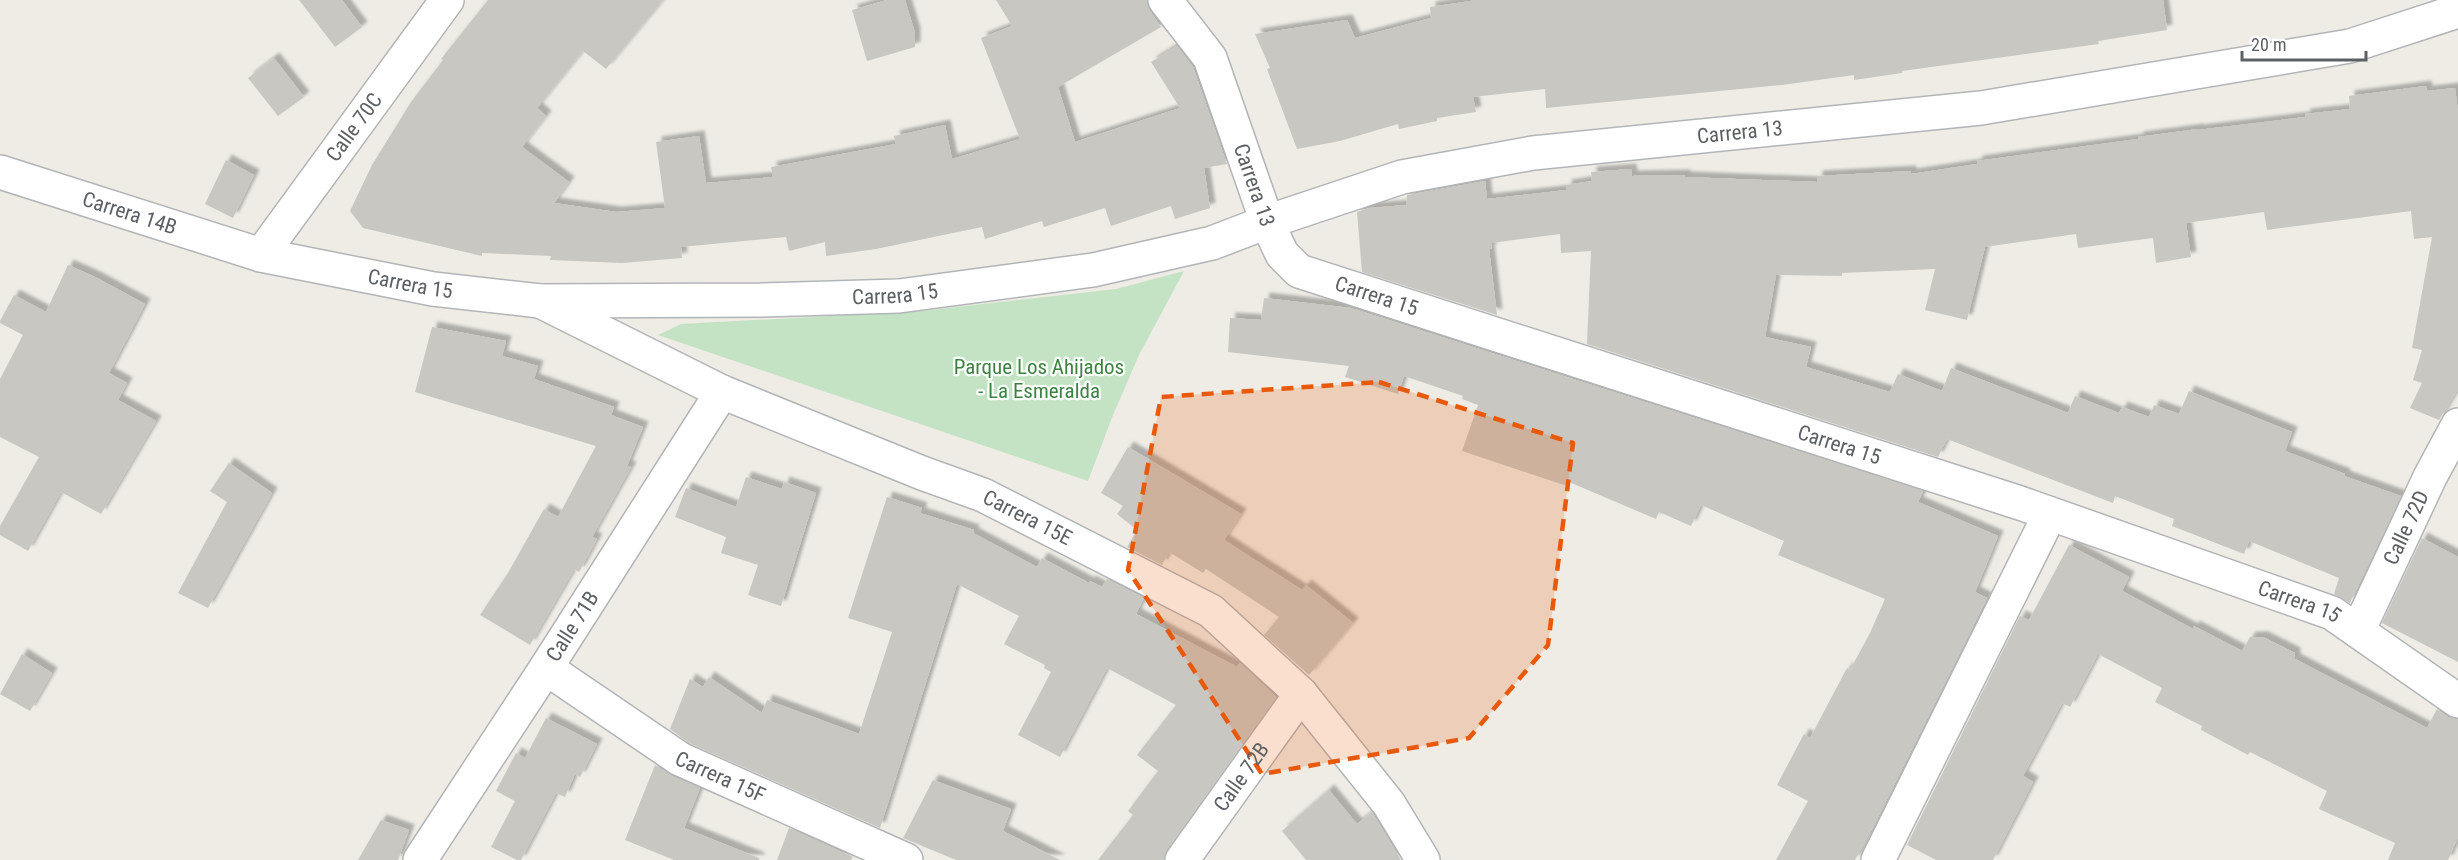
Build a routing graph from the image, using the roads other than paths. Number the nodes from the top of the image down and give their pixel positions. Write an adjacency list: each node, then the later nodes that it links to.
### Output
1 (447, 0): 6 (street, Calle 70C)
2 (1165, 0): 5 (street, Carrera 13)
3 (2456, 19): 5 (street, Carrera 13)
4 (0, 172): 6 (street, Carrera 14B)
5 (1268, 222): 7 (street, Carrera 15); 10 (street, Carrera 15)
6 (261, 255): 7 (street, Carrera 15)
7 (540, 301): 8 (street, Carrera 15E)
8 (722, 392): 12 (street, Calle 71B); 13 (street, Carrera 15E)
9 (2458, 425): 11 (street, Calle 72D)
10 (2050, 514): 11 (street, Carrera 15); 19 (street)
11 (2358, 631): 14 (street, Carrera 15)
12 (546, 668): 15 (street, Calle 71B); 16 (street, Carrera 15F)
13 (1301, 694): 17 (street, Calle 72B); 18 (street, Carrera 15E)
14 (2458, 701)
15 (420, 860)
16 (906, 860)
17 (1182, 860)
18 (1423, 860)
19 (1878, 860)

